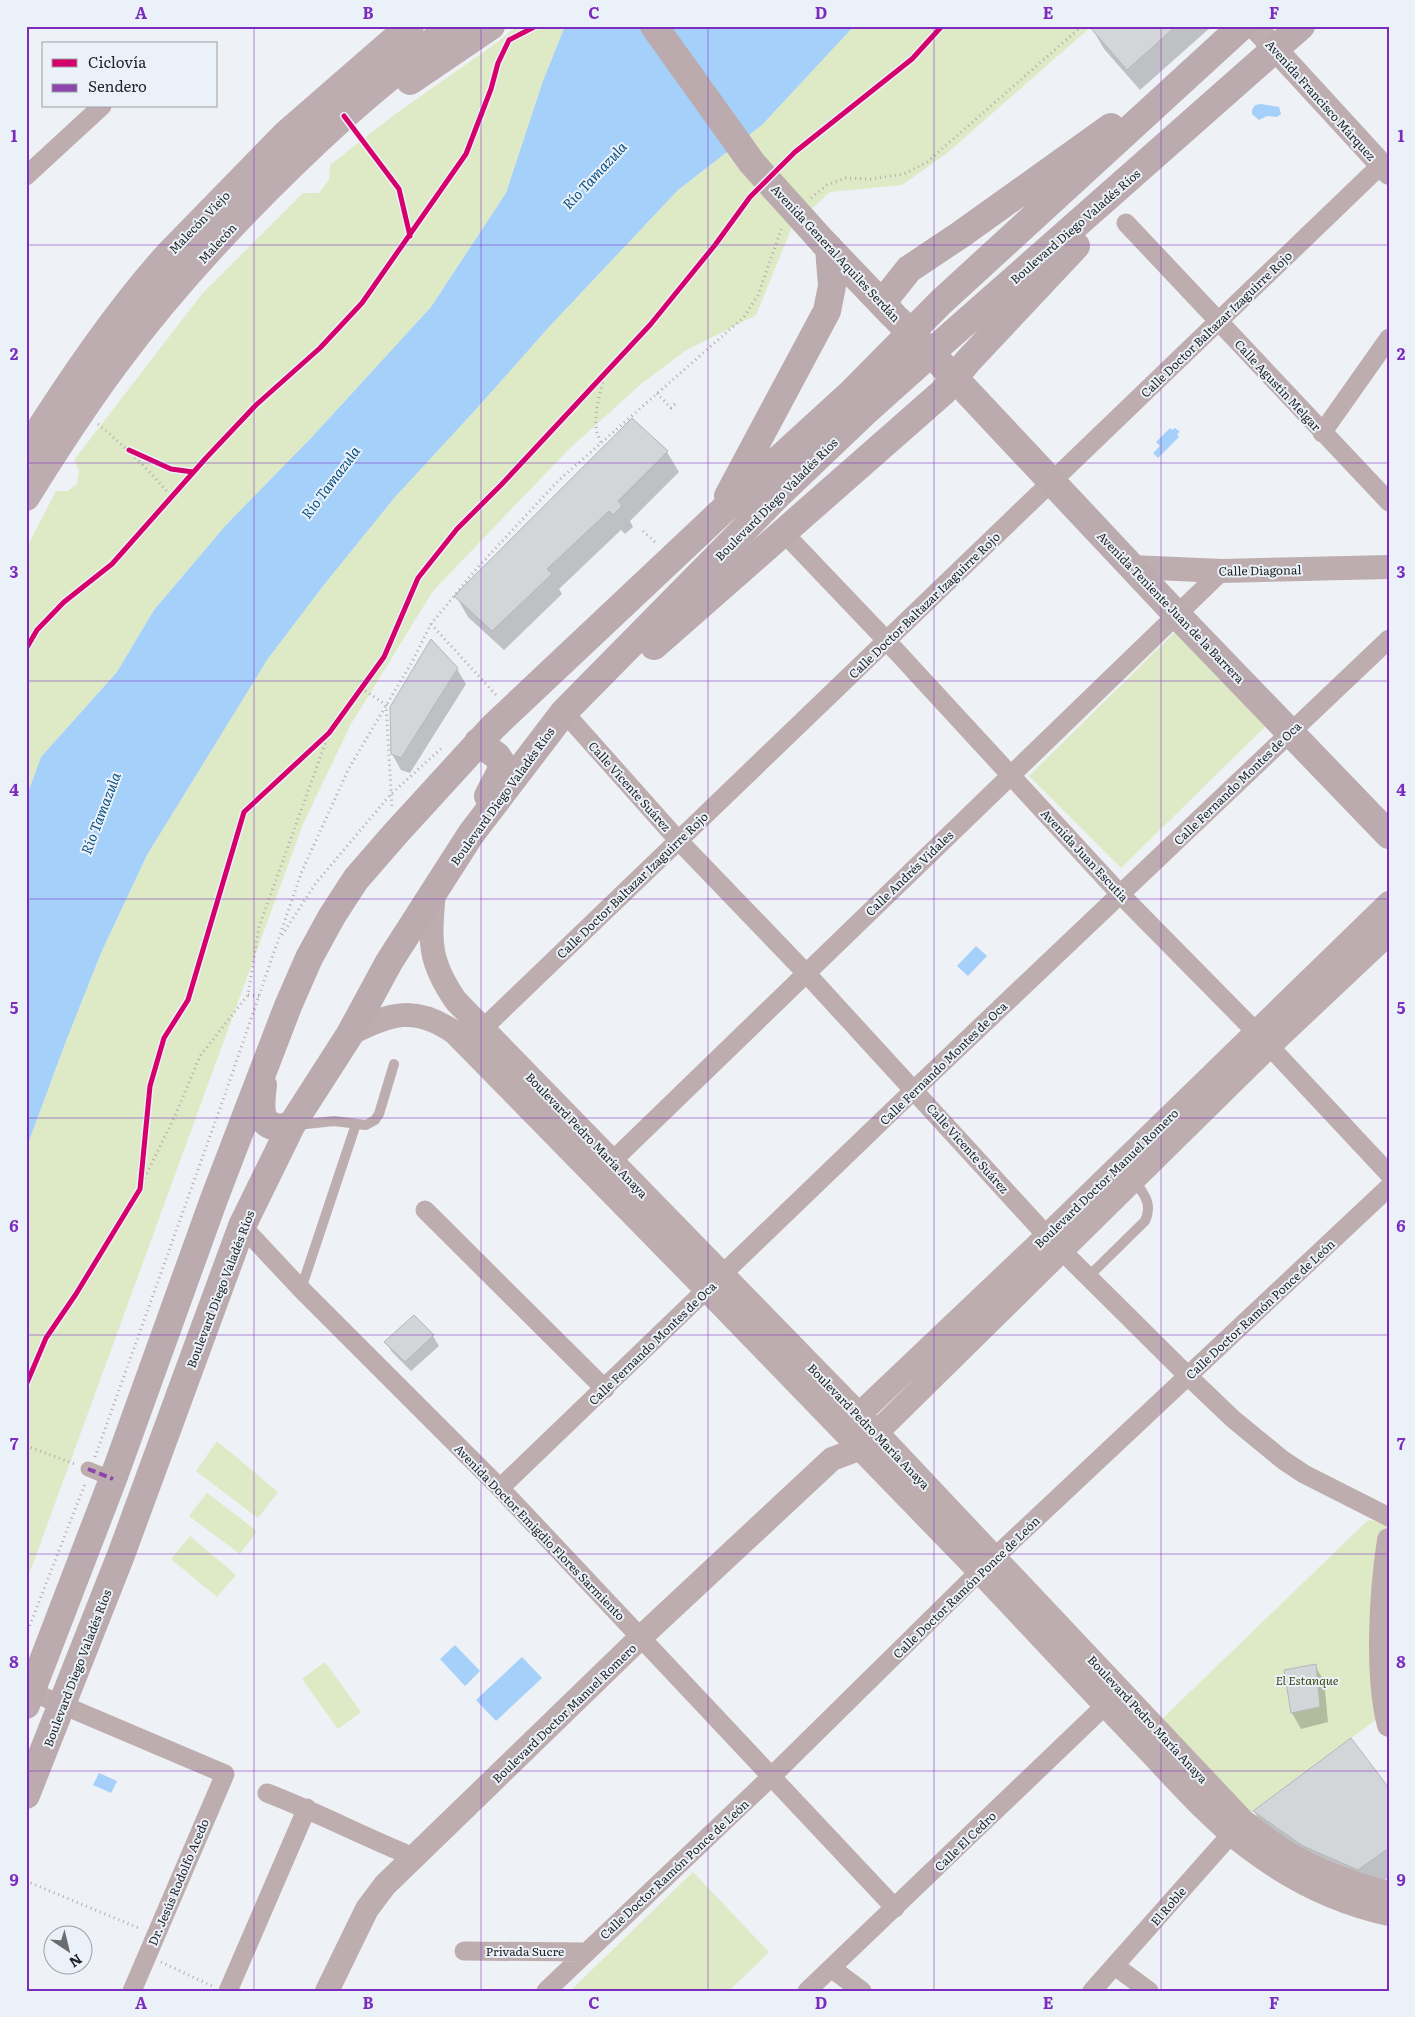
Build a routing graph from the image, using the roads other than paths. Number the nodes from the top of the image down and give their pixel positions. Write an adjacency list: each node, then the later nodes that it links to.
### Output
1 (410, 26): 22 (main road, Malecón Viejo)
2 (450, 26): 11 (main road, Malecón)
3 (654, 26): 16 (main road, Avenida General Aquiles Serdán, bridge)
4 (1242, 26): 9 (main road, Boulevard Diego Valadés Ríos)
5 (1254, 26): 8 (street, Avenida Francisco Márquez)
6 (1301, 26): 8 (main road, Boulevard Diego Valadés Ríos)
7 (483, 32): 11 (main road)
8 (1275, 50): 12 (main road, Boulevard Diego Valadés Ríos); 13 (street, Avenida Francisco Márquez)
9 (1156, 105): 17 (main road); 26 (main road, Boulevard Diego Valadés Ríos)
10 (100, 108): 14 (street)
11 (350, 111): 24 (main road, Malecón)
12 (1193, 121): 20 (main road); 34 (main road, Boulevard Diego Valadés Ríos)
13 (1385, 169): 18 (street, Calle Doctor Baltazar Izaguirre Rojo)
14 (26, 176)
15 (1126, 223): 18 (street, Calle Agustín Melgar)
16 (827, 245): 17 (main road, Avenida General Aquiles Serdán); 26 (main road)
17 (890, 311): 20 (main road, Avenida General Aquiles Serdán, bridge)
18 (1219, 321): 21 (street, Calle Agustín Melgar); 23 (street, Calle Doctor Baltazar Izaguirre Rojo)
19 (1389, 338): 21 (street)
20 (950, 373): 23 (main road, Avenida Teniente Juan de la Barrera); 27 (main road)
21 (1322, 433): 25 (street, Calle Agustín Melgar)
22 (26, 451)
23 (1052, 482): 28 (main road, Avenida Teniente Juan de la Barrera); 33 (street, Calle Doctor Baltazar Izaguirre Rojo)
24 (26, 497)
25 (1389, 502)
26 (718, 514): 37 (main road, Boulevard Diego Valadés Ríos)
27 (784, 532): 33 (street, Avenida Juan Escutia); 34 (main road)
28 (1132, 567): 30 (street, Calle Diagonal); 31 (main road, Avenida Teniente Juan de la Barrera)
29 (1389, 567): 30 (street, Calle Diagonal)
30 (1222, 571): 31 (street, Calle Andrés Vidales)
31 (1177, 615): 36 (main road, Avenida Teniente Juan de la Barrera); 38 (street, Calle Andrés Vidales)
32 (1389, 639): 36 (street, Calle Fernando Montes de Oca)
33 (886, 640): 38 (street, Avenida Juan Escutia); 41 (street, Calle Doctor Baltazar Izaguirre Rojo)
34 (583, 693): 35 (main road, Boulevard Diego Valadés Ríos)
35 (564, 712): 39 (main road, Boulevard Diego Valadés Ríos); 41 (street, Calle Vicente Suárez)
36 (1291, 732): 40 (main road, Avenida Teniente Juan de la Barrera); 43 (street, Calle Fernando Montes de Oca)
37 (478, 742): 39 (main road); 51 (main road, Boulevard Diego Valadés Ríos)
38 (1011, 775): 43 (street, Avenida Juan Escutia); 46 (street, Calle Andrés Vidales)
39 (471, 834): 42 (main road, Boulevard Diego Valadés Ríos)
40 (1389, 835)
41 (678, 840): 46 (street, Calle Vicente Suárez); 48 (street, Calle Doctor Baltazar Izaguirre Rojo)
42 (434, 892): 47 (main road, Boulevard Diego Valadés Ríos); 48 (street, Boulevard Pedro María Anaya)
43 (1120, 894): 49 (street, Avenida Juan Escutia); 52 (street, Calle Fernando Montes de Oca)
44 (1389, 903): 49 (street, Boulevard Doctor Manuel Romero)
45 (1389, 933): 49 (street, Boulevard Doctor Manuel Romero)
46 (806, 973): 52 (street, Calle Vicente Suárez); 55 (street, Calle Andrés Vidales)
47 (350, 1034): 48 (street, Boulevard Pedro María Anaya); 54 (main road, Boulevard Diego Valadés Ríos)
48 (475, 1036): 55 (street, Boulevard Pedro María Anaya)
49 (1262, 1040): 56 (street, Avenida Juan Escutia); 57 (street, Boulevard Doctor Manuel Romero); 61 (street, Boulevard Doctor Manuel Romero)
50 (394, 1064): 53 (lane)
51 (265, 1069): 54 (main road); 71 (main road, Boulevard Diego Valadés Ríos)
52 (915, 1089): 61 (street, Calle Vicente Suárez); 63 (street, Calle Fernando Montes de Oca)
53 (356, 1124): 54 (lane); 64 (lane)
54 (291, 1126): 60 (main road, Boulevard Diego Valadés Ríos)
55 (604, 1168): 63 (street, Boulevard Pedro María Anaya)
56 (1389, 1174)
57 (1134, 1180): 61 (street, Boulevard Doctor Manuel Romero); 62 (lane)
58 (1389, 1187): 65 (street, Calle Doctor Ramón Ponce de León)
59 (426, 1210): 66 (street)
60 (242, 1226): 64 (street, Avenida Doctor Emigdio Flores Sarmiento); 79 (main road, Boulevard Diego Valadés Ríos)
61 (1055, 1243): 62 (street, Calle Vicente Suárez); 67 (street, Boulevard Doctor Manuel Romero); 68 (street, Boulevard Doctor Manuel Romero)
62 (1089, 1276): 65 (street, Calle Vicente Suárez)
63 (715, 1282): 66 (street, Calle Fernando Montes de Oca); 67 (street, Boulevard Pedro María Anaya)
64 (301, 1289): 72 (street, Avenida Doctor Emigdio Flores Sarmiento)
65 (1188, 1376): 73 (street, Calle Vicente Suárez); 75 (street, Calle Doctor Ramón Ponce de León)
66 (605, 1389): 72 (street, Calle Fernando Montes de Oca)
67 (851, 1422): 68 (street, Boulevard Pedro María Anaya); 69 (street, Boulevard Doctor Manuel Romero)
68 (869, 1440): 69 (street, Boulevard Doctor Manuel Romero); 75 (street, Boulevard Pedro María Anaya)
69 (832, 1459): 76 (street, Boulevard Doctor Manuel Romero)
70 (88, 1469): 71 (street)
71 (113, 1479): 77 (main road, Boulevard Diego Valadés Ríos)
72 (500, 1488): 76 (street, Avenida Doctor Emigdio Flores Sarmiento)
73 (1389, 1517)
74 (1389, 1540): 80 (street)
75 (988, 1564): 78 (street, Boulevard Pedro María Anaya); 81 (street, Calle Doctor Ramón Ponce de León)
76 (640, 1638): 81 (street, Avenida Doctor Emigdio Flores Sarmiento); 86 (street, Boulevard Doctor Manuel Romero)
77 (29, 1698): 79 (street)
78 (1113, 1698): 85 (street, Boulevard Pedro María Anaya); 88 (street, Calle El Cedro)
79 (63, 1704): 83 (main road, Boulevard Diego Valadés Ríos); 95 (street, Dr. Jesús Rodolfo Acedo)
80 (1389, 1726)
81 (772, 1776): 88 (street, Avenida Doctor Emigdio Flores Sarmiento); 91 (street, Calle Doctor Ramón Ponce de León)
82 (267, 1793): 84 (street)
83 (26, 1795)
84 (307, 1808): 86 (street); 94 (street)
85 (1237, 1827): 87 (street, Boulevard Pedro María Anaya); 89 (street, Boulevard Pedro María Anaya); 92 (street, El Roble)
86 (414, 1857): 96 (street, Boulevard Doctor Manuel Romero)
87 (1389, 1893)
88 (895, 1908): 93 (street, Calle El Cedro)
89 (1389, 1914)
90 (464, 1951): 91 (street, Privada Sucre)
91 (586, 1952): 97 (street, Calle Doctor Ramón Ponce de León)
92 (1115, 1966): 100 (street, El Roble); 101 (street)
93 (831, 1968): 98 (street, Calle El Cedro); 99 (street)
94 (221, 1989)
95 (132, 1991)
96 (327, 1991)
97 (546, 1991)
98 (807, 1991)
99 (862, 1991)
100 (1092, 1991)
101 (1149, 1991)

